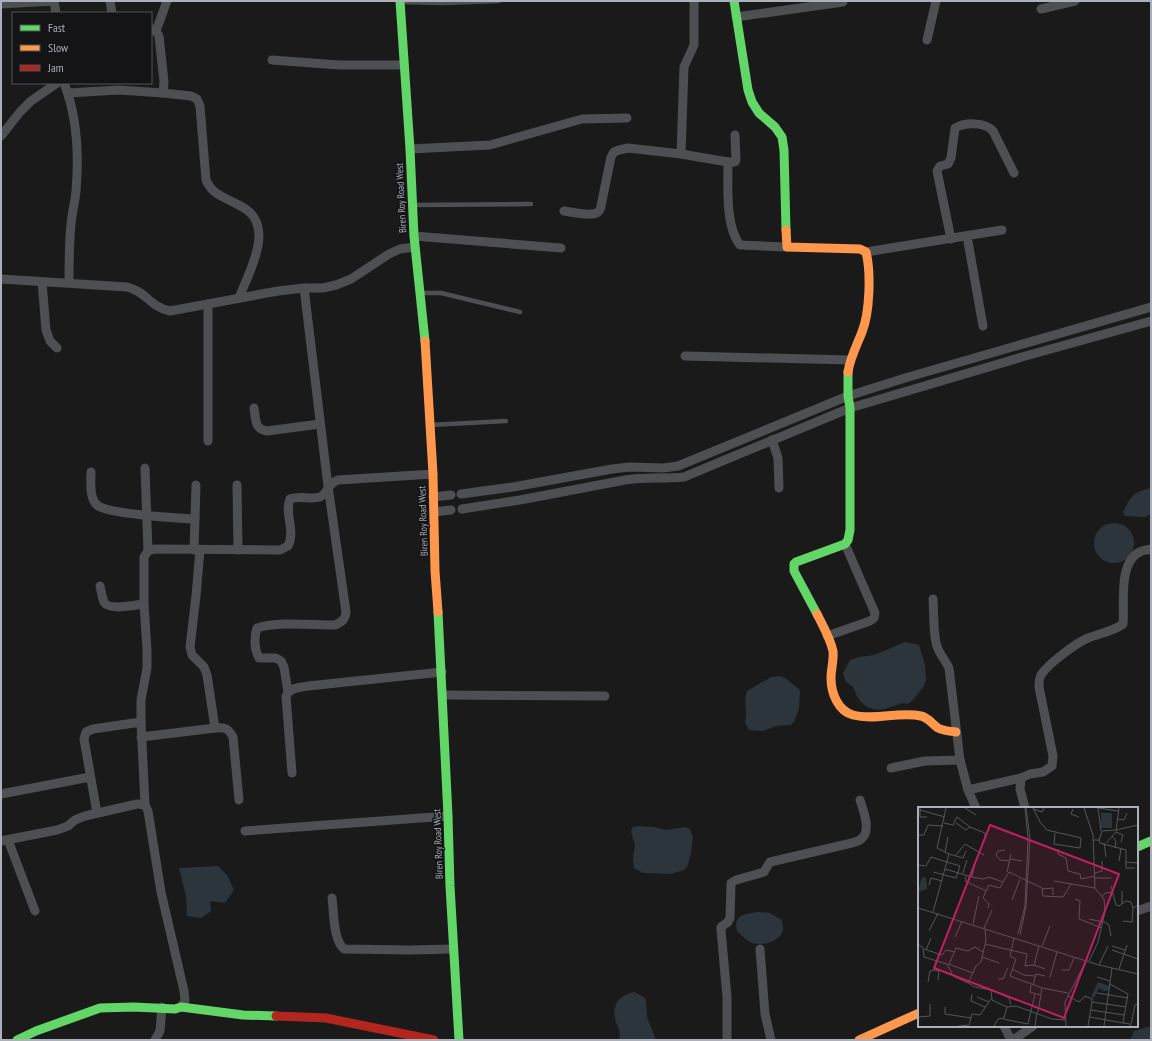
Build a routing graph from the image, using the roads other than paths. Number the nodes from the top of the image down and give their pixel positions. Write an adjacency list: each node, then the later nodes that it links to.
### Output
1 (54, 1): 11 (street); 13 (street)
2 (110, 1): 14 (street)
3 (167, 1): 16 (street)
4 (500, 1): 9 (lane)
5 (694, 1): 28 (street)
6 (734, 1): 15 (street)
7 (936, 1): 17 (street)
8 (1075, 1): 12 (street)
9 (400, 2): 19 (street, Biren Roy Road West)
10 (843, 2): 15 (street)
11 (1, 4)
12 (1041, 9)
13 (56, 12)
14 (112, 12)
15 (736, 17): 39 (street)
16 (154, 30): 22 (street)
17 (927, 40)
18 (272, 60): 19 (street)
19 (404, 65): 27 (street, Biren Roy Road West)
20 (56, 84): 26 (street)
21 (64, 84): 23 (street)
22 (163, 92): 23 (street); 47 (street)
23 (68, 93): 44 (street)
24 (627, 118): 27 (street)
25 (735, 135): 29 (street)
26 (1, 136)
27 (410, 149): 32 (street, Biren Roy Road West)
28 (681, 154): 29 (street); 33 (street)
29 (728, 162): 39 (street)
30 (1014, 174): 37 (street)
31 (531, 204): 32 (lane)
32 (412, 205): 35 (street, Biren Roy Road West)
33 (564, 211)
34 (1002, 230): 36 (street)
35 (414, 236): 38 (street, Biren Roy Road West); 40 (street)
36 (967, 236): 37 (street); 52 (street)
37 (951, 239): 41 (street)
38 (415, 247): 45 (street); 46 (street, Biren Roy Road West)
39 (787, 247): 41 (street)
40 (560, 248)
41 (866, 252): 57 (street)
42 (1, 279): 43 (street)
43 (42, 282): 44 (street); 54 (street)
44 (69, 282): 48 (street)
45 (304, 288): 47 (street); 62 (street)
46 (420, 293): 50 (lane); 63 (street, Biren Roy Road West)
47 (239, 298): 48 (street)
48 (208, 304): 65 (street)
49 (1151, 307): 53 (street)
50 (520, 312)
51 (1151, 321): 56 (street)
52 (983, 326)
53 (1017, 345): 56 (street); 58 (street)
54 (57, 348)
55 (685, 356): 57 (street)
56 (1022, 357): 60 (street)
57 (850, 360): 58 (street)
58 (848, 396): 60 (street); 73 (street)
59 (254, 408): 62 (street)
60 (850, 408): 64 (street); 81 (street)
61 (506, 421): 63 (lane)
62 (320, 424): 71 (street)
63 (430, 425): 68 (street, Biren Roy Road West)
64 (772, 440): 72 (street); 76 (street)
65 (208, 441)
66 (145, 468): 79 (street)
67 (91, 472): 79 (street)
68 (433, 474): 71 (street); 75 (street, Biren Roy Road West)
69 (196, 485): 80 (street)
70 (237, 485): 83 (street)
71 (328, 486): 83 (street); 91 (street)
72 (780, 488)
73 (461, 494)
74 (451, 495): 75 (street)
75 (433, 497): 78 (street, Biren Roy Road West)
76 (462, 509)
77 (451, 510): 78 (street)
78 (434, 512): 90 (street, Biren Roy Road West)
79 (147, 515): 80 (street); 85 (street)
80 (195, 519): 82 (street)
81 (845, 544): 89 (street); 89 (street)
82 (197, 550): 83 (street); 85 (street); 95 (street)
83 (238, 550)
84 (1151, 550): 102 (street)
85 (148, 551): 88 (street)
86 (100, 586): 88 (street)
87 (933, 599): 96 (street)
88 (144, 604): 94 (street)
89 (828, 636): 96 (street)
90 (442, 672): 91 (street); 92 (street, Biren Roy Road West)
91 (288, 692): 100 (street)
92 (443, 695): 93 (street); 111 (street, Biren Roy Road West)
93 (605, 696)
94 (141, 722): 97 (street); 101 (street)
95 (215, 728): 97 (street); 105 (street)
96 (956, 732): 98 (street)
97 (141, 737): 107 (street)
98 (960, 760): 99 (street); 103 (street)
99 (892, 768)
100 (292, 773)
101 (90, 777): 104 (street); 110 (street)
102 (1021, 778): 103 (street); 109 (street)
103 (968, 790): 108 (street)
104 (1, 794)
105 (239, 800)
106 (860, 800): 131 (street)
107 (145, 805): 110 (street); 123 (street)
108 (976, 807)
109 (1025, 807)
110 (97, 813): 113 (street)
111 (448, 816): 112 (street); 120 (street, Biren Roy Road West)
112 (245, 831)
113 (4, 840): 118 (street)
114 (1151, 841): 115 (street)
115 (1138, 848)
116 (332, 898): 120 (street)
117 (1151, 906): 119 (street)
118 (35, 911)
119 (1138, 911)
120 (453, 949): 130 (street, Biren Roy Road West)
121 (760, 949): 132 (street)
122 (162, 1007): 123 (street); 127 (street); 128 (street)
123 (182, 1007): 129 (street)
124 (918, 1013): 133 (street)
125 (1005, 1027): 134 (street)
126 (1032, 1027): 134 (street)
127 (17, 1040)
128 (155, 1040)
129 (434, 1040)
130 (459, 1040)
131 (727, 1040)
132 (771, 1040)
133 (858, 1040)
134 (1012, 1040)

